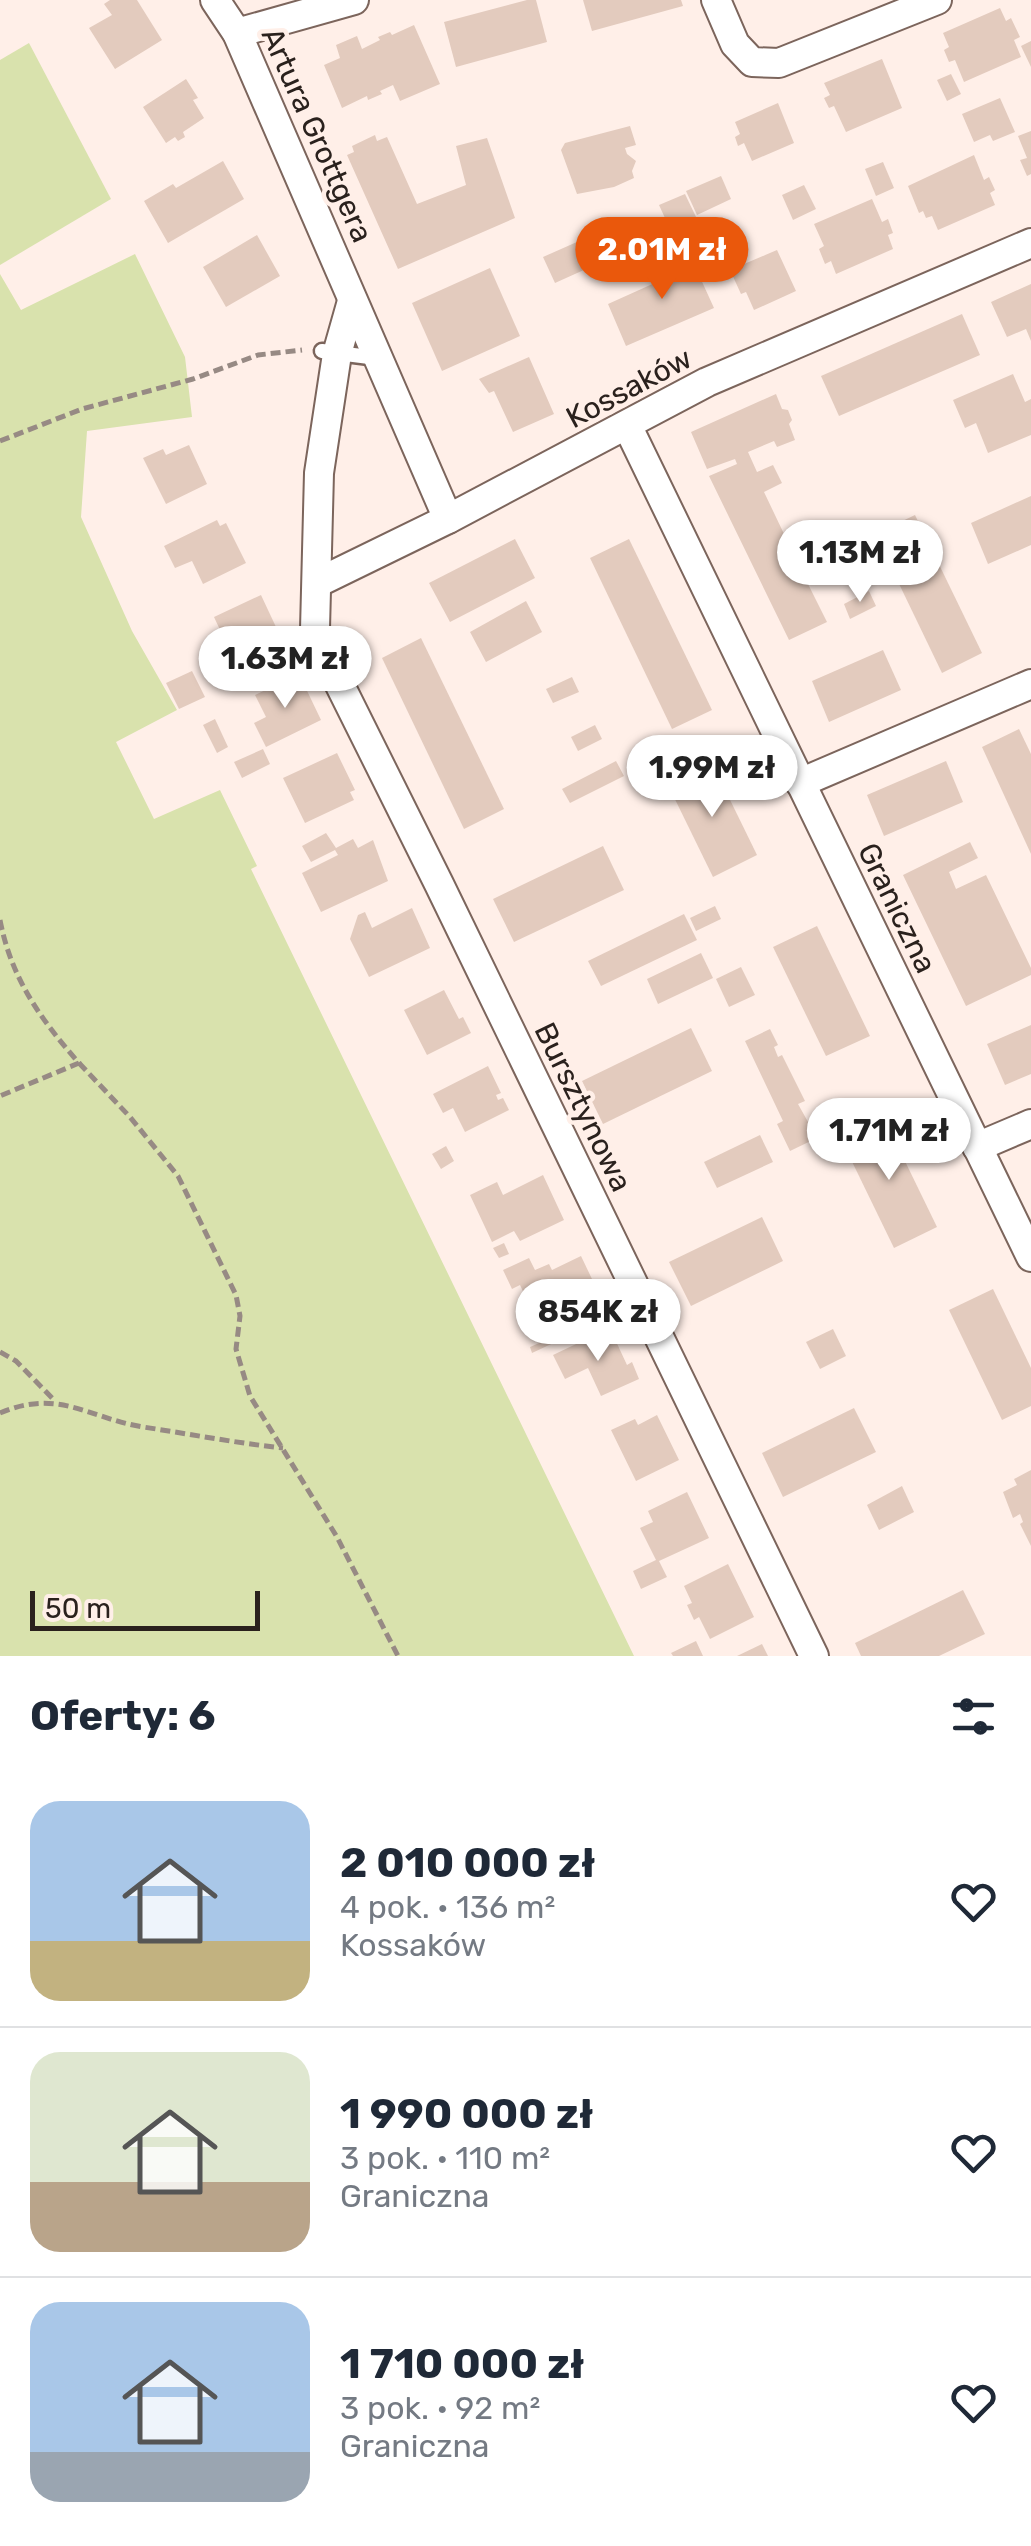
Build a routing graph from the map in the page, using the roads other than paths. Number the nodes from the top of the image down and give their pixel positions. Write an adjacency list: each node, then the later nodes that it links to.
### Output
1 (214, 0): 5 (street, Artura Grottgera)
2 (354, 0): 5 (street)
3 (716, 0): 4 (street)
4 (936, 0)
5 (237, 33): 7 (street, Artura Grottgera)
6 (1031, 243): 10 (street, Kossaków)
7 (352, 301): 8 (street); 9 (street, Artura Grottgera)
8 (330, 352): 9 (lane); 12 (street)
9 (377, 358): 11 (street, Artura Grottgera)
10 (628, 425): 11 (street, Kossaków); 14 (street, Graniczna)
11 (448, 519): 12 (street, Kossaków)
12 (319, 582): 18 (street, Bursztynowa)
13 (1031, 684): 14 (street)
14 (800, 783): 16 (street, Graniczna)
15 (1031, 1124): 16 (street)
16 (977, 1147): 17 (street, Graniczna)
17 (1031, 1257)
18 (814, 1656)

